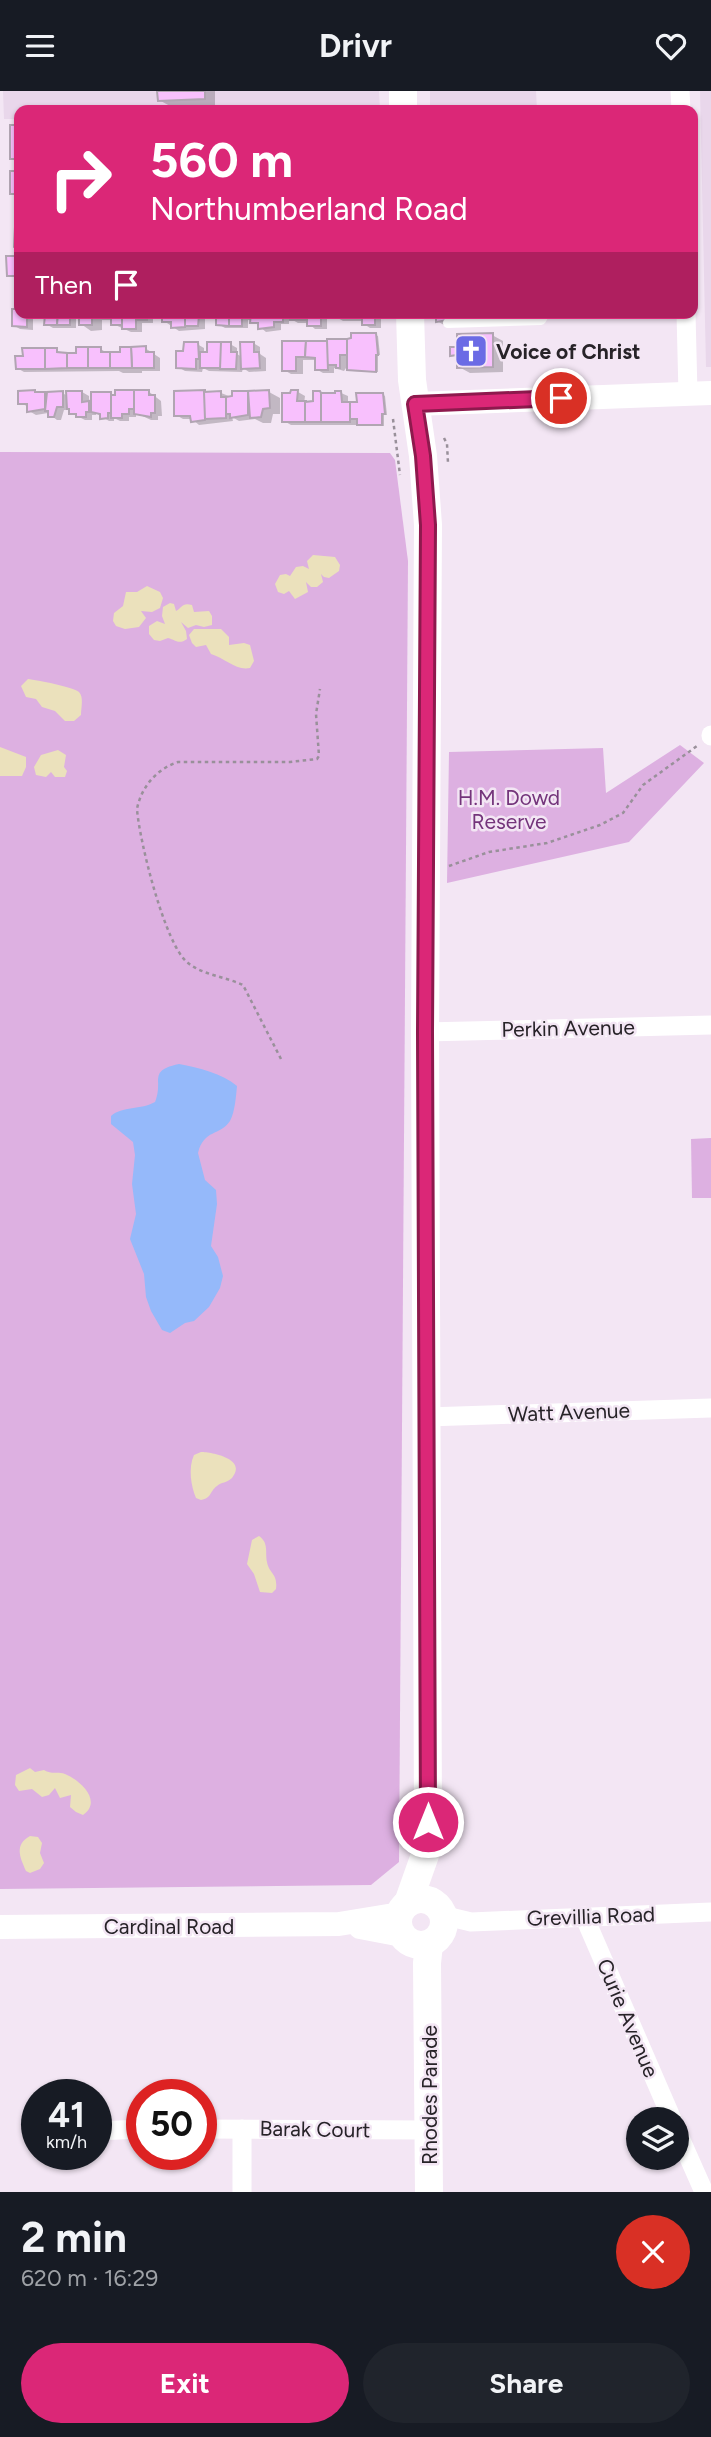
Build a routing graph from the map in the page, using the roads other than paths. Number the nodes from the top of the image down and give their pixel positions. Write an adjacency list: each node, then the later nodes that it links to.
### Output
1 (410, 319): 6 (main road, Rhodes Parade)
2 (542, 319): 4 (lane)
3 (687, 319): 5 (street)
4 (448, 323)
5 (699, 393): 6 (street)
6 (415, 404): 8 (main road, Rhodes Parade)
7 (711, 1025): 8 (street, Perkin Avenue)
8 (425, 1032): 10 (main road, Rhodes Parade)
9 (711, 1408): 10 (street, Watt Avenue)
10 (426, 1417): 13 (main road, Rhodes Parade)
11 (711, 1912): 12 (street, Grevillia Road)
12 (584, 1916): 13 (street, Grevillia Road); 15 (street, Curie Avenue)
13 (421, 1923): 14 (street, Cardinal Road); 18 (main road, Rhodes Parade)
14 (0, 1927)
15 (667, 2107)
16 (217, 2129): 17 (street, Barak Court)
17 (242, 2129): 18 (street, Barak Court); 20 (street)
18 (429, 2130): 21 (main road, Rhodes Parade)
19 (689, 2158): 22 (street)
20 (242, 2192)
21 (429, 2192)
22 (704, 2192)

